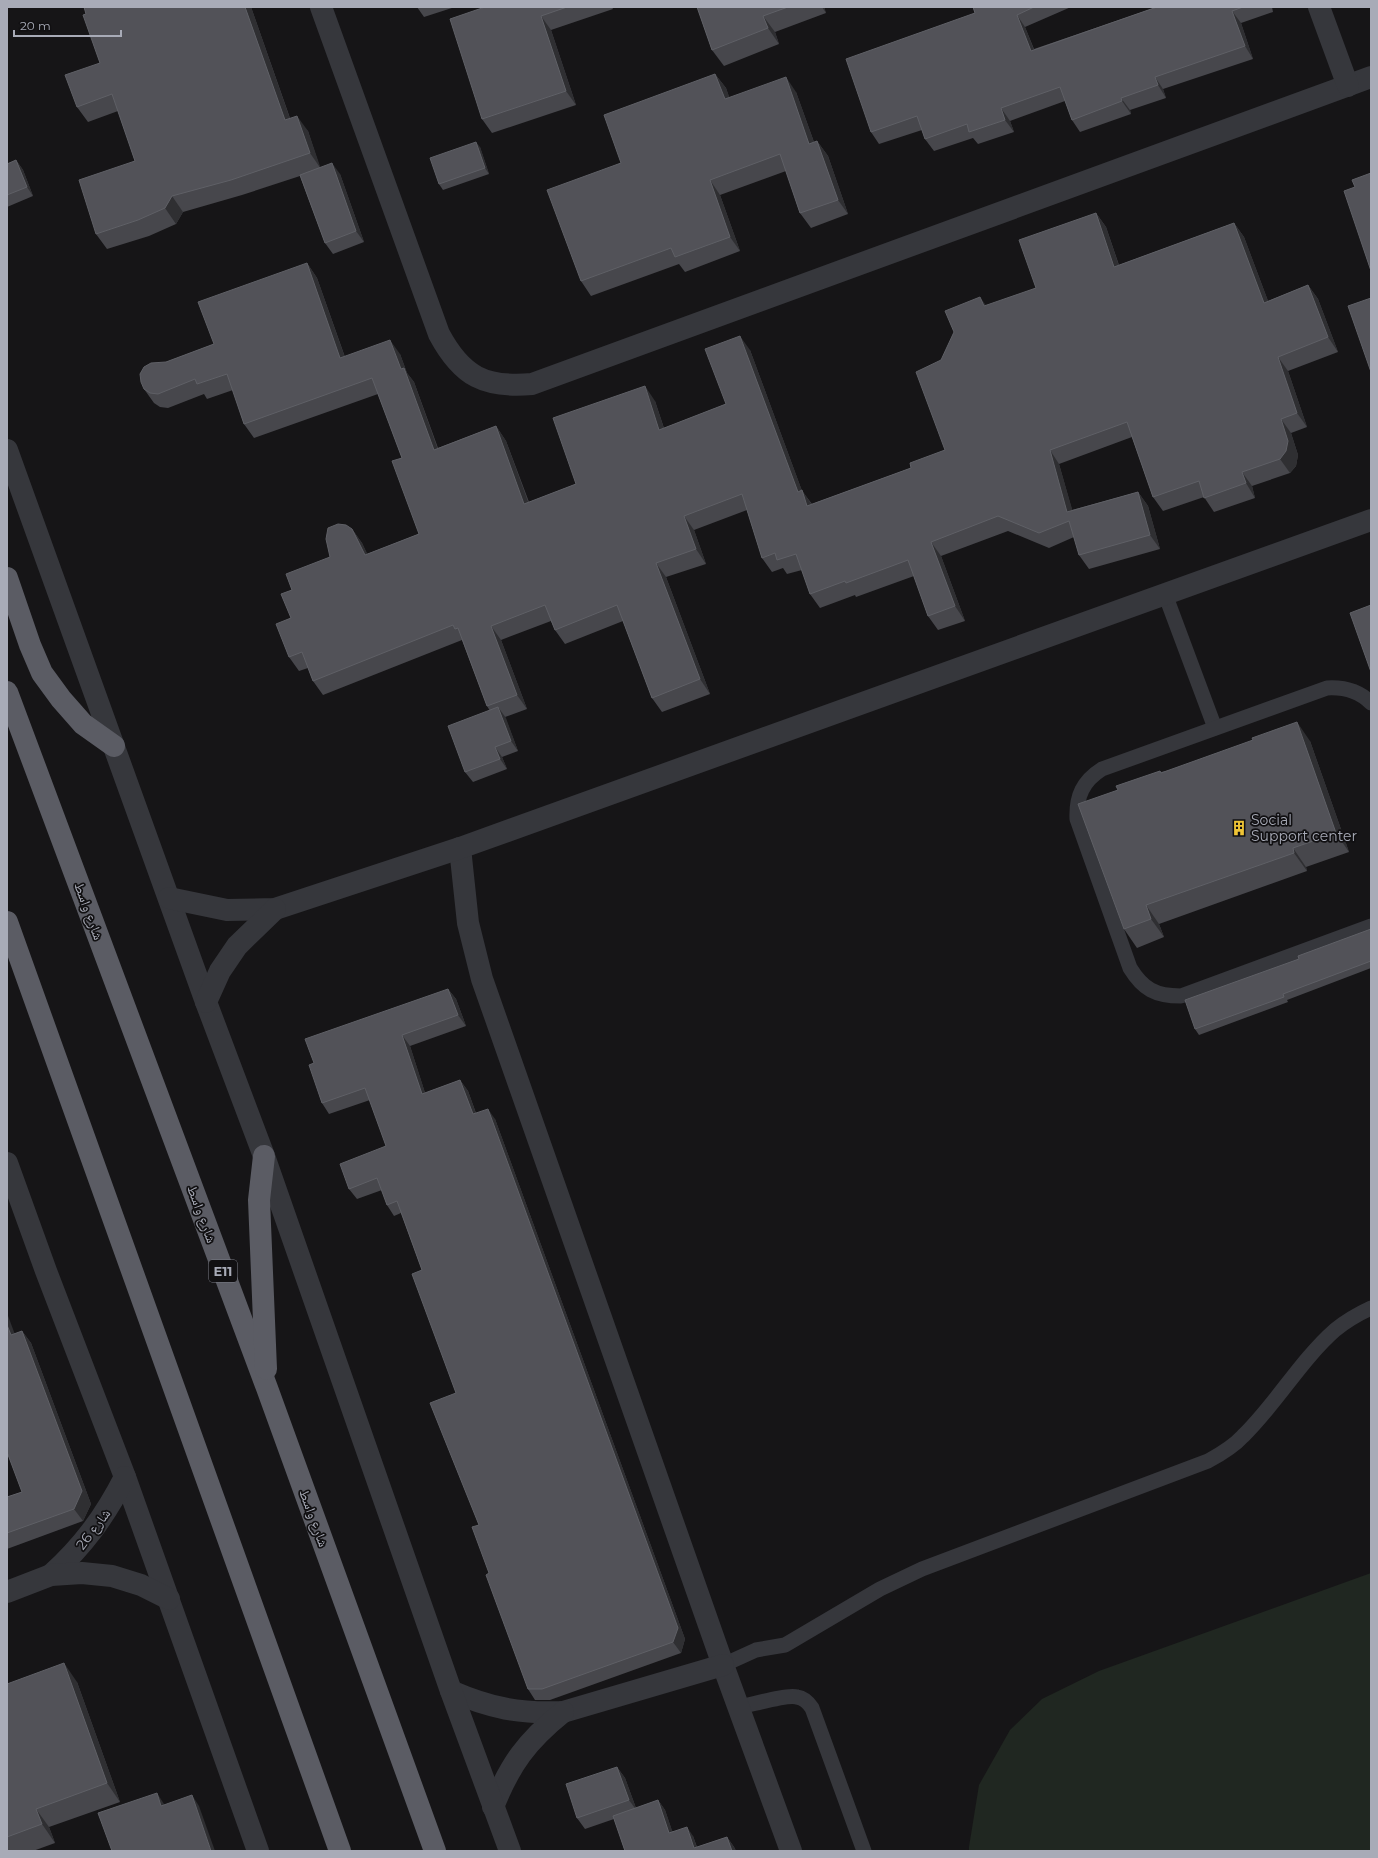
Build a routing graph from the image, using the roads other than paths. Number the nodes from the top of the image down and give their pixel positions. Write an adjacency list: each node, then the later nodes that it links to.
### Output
1 (321, 7): 4 (street)
2 (1319, 7): 4 (street)
3 (1371, 77): 4 (street)
4 (1348, 86)
5 (7, 450): 12 (street)
6 (1371, 520): 8 (street)
7 (7, 578): 12 (highway)
8 (1165, 594): 11 (lane); 13 (street)
9 (7, 692): 22 (highway, شارع واسط / E11)
10 (1371, 703): 11 (lane)
11 (1215, 728): 17 (lane)
12 (114, 746): 14 (street)
13 (460, 848): 15 (street); 27 (street)
14 (169, 898): 15 (street); 18 (street)
15 (275, 909): 18 (street)
16 (7, 922): 33 (highway)
17 (1371, 926)
18 (206, 1002): 19 (street)
19 (264, 1156): 22 (highway); 28 (street)
20 (7, 1163): 23 (street)
21 (1371, 1308): 27 (lane)
22 (267, 1388): 34 (highway, شارع واسط / E11)
23 (125, 1477): 24 (street, شارع 26); 26 (street)
24 (51, 1575): 25 (street, شارع 26); 26 (street, شارع 26)
25 (7, 1592)
26 (169, 1599): 32 (street)
27 (723, 1664): 29 (street); 30 (street)
28 (451, 1691): 30 (street); 31 (street)
29 (739, 1707): 36 (street); 37 (lane)
30 (562, 1712): 31 (street)
31 (493, 1807): 35 (street)
32 (258, 1851)
33 (340, 1851)
34 (435, 1851)
35 (510, 1851)
36 (791, 1851)
37 (864, 1851)

